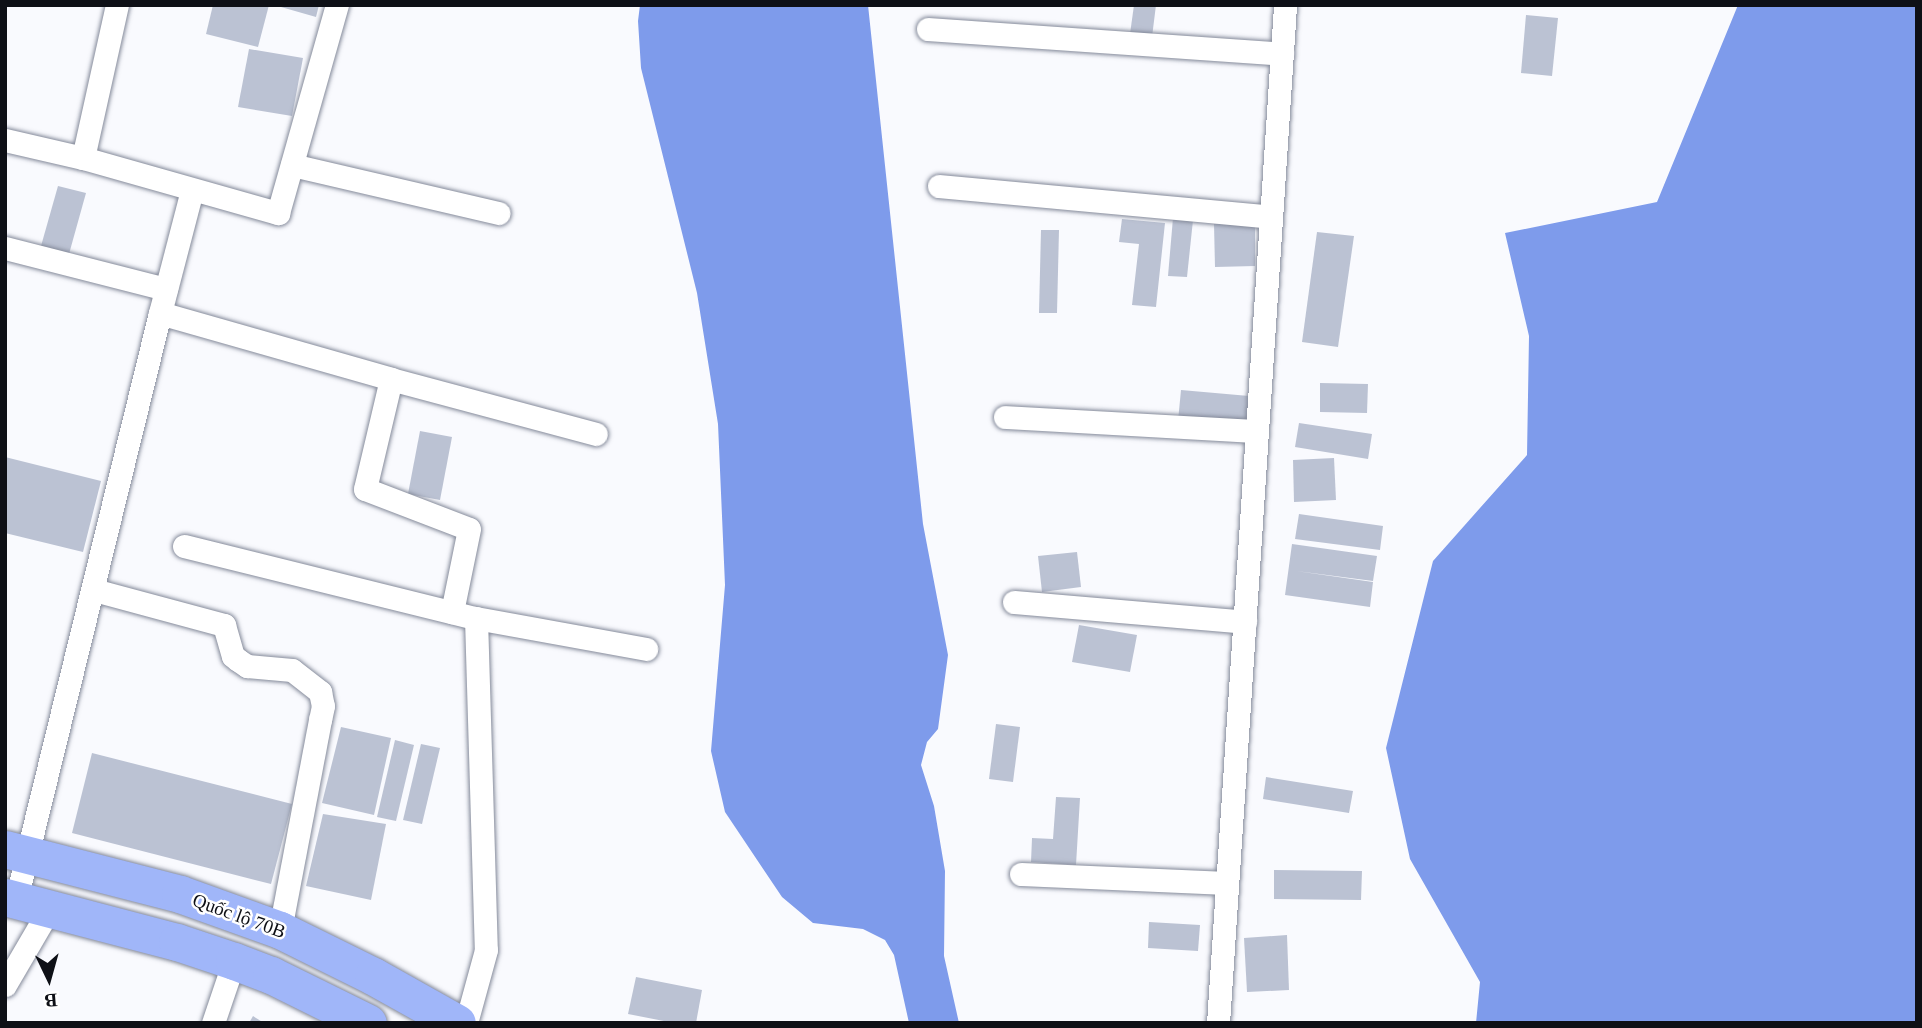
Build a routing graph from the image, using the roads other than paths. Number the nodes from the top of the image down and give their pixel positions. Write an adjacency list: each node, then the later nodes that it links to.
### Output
1 (117, 5): 7 (street)
2 (337, 5): 8 (street)
3 (1285, 5): 5 (street)
4 (928, 29): 5 (street)
5 (1282, 54): 12 (street)
6 (5, 140): 7 (street)
7 (83, 158): 10 (street)
8 (292, 165): 10 (street); 11 (street)
9 (939, 186): 12 (street)
10 (192, 190): 14 (street)
11 (498, 213)
12 (1271, 217): 18 (street)
13 (5, 248): 14 (street)
14 (166, 289): 15 (street)
15 (160, 313): 16 (street); 21 (street)
16 (390, 379): 19 (street); 23 (street)
17 (1005, 417): 18 (street)
18 (1257, 431): 25 (street)
19 (596, 434)
20 (184, 546): 23 (street)
21 (94, 590): 27 (street); 31 (street)
22 (1014, 602): 25 (street)
23 (452, 612): 24 (street)
24 (476, 618): 26 (street); 37 (street)
25 (1245, 622): 29 (street)
26 (646, 649)
27 (16, 852): 30 (street); 31 (main road, Quốc lộ 70B)
28 (1021, 874): 29 (street)
29 (1227, 883): 38 (street)
30 (24, 902): 32 (main road); 33 (street)
31 (279, 930): 36 (main road, Quốc lộ 70B)
32 (234, 961): 34 (street); 35 (main road)
33 (5, 985)
34 (213, 1023)
35 (368, 1023)
36 (457, 1023)
37 (466, 1023)
38 (1218, 1023)

